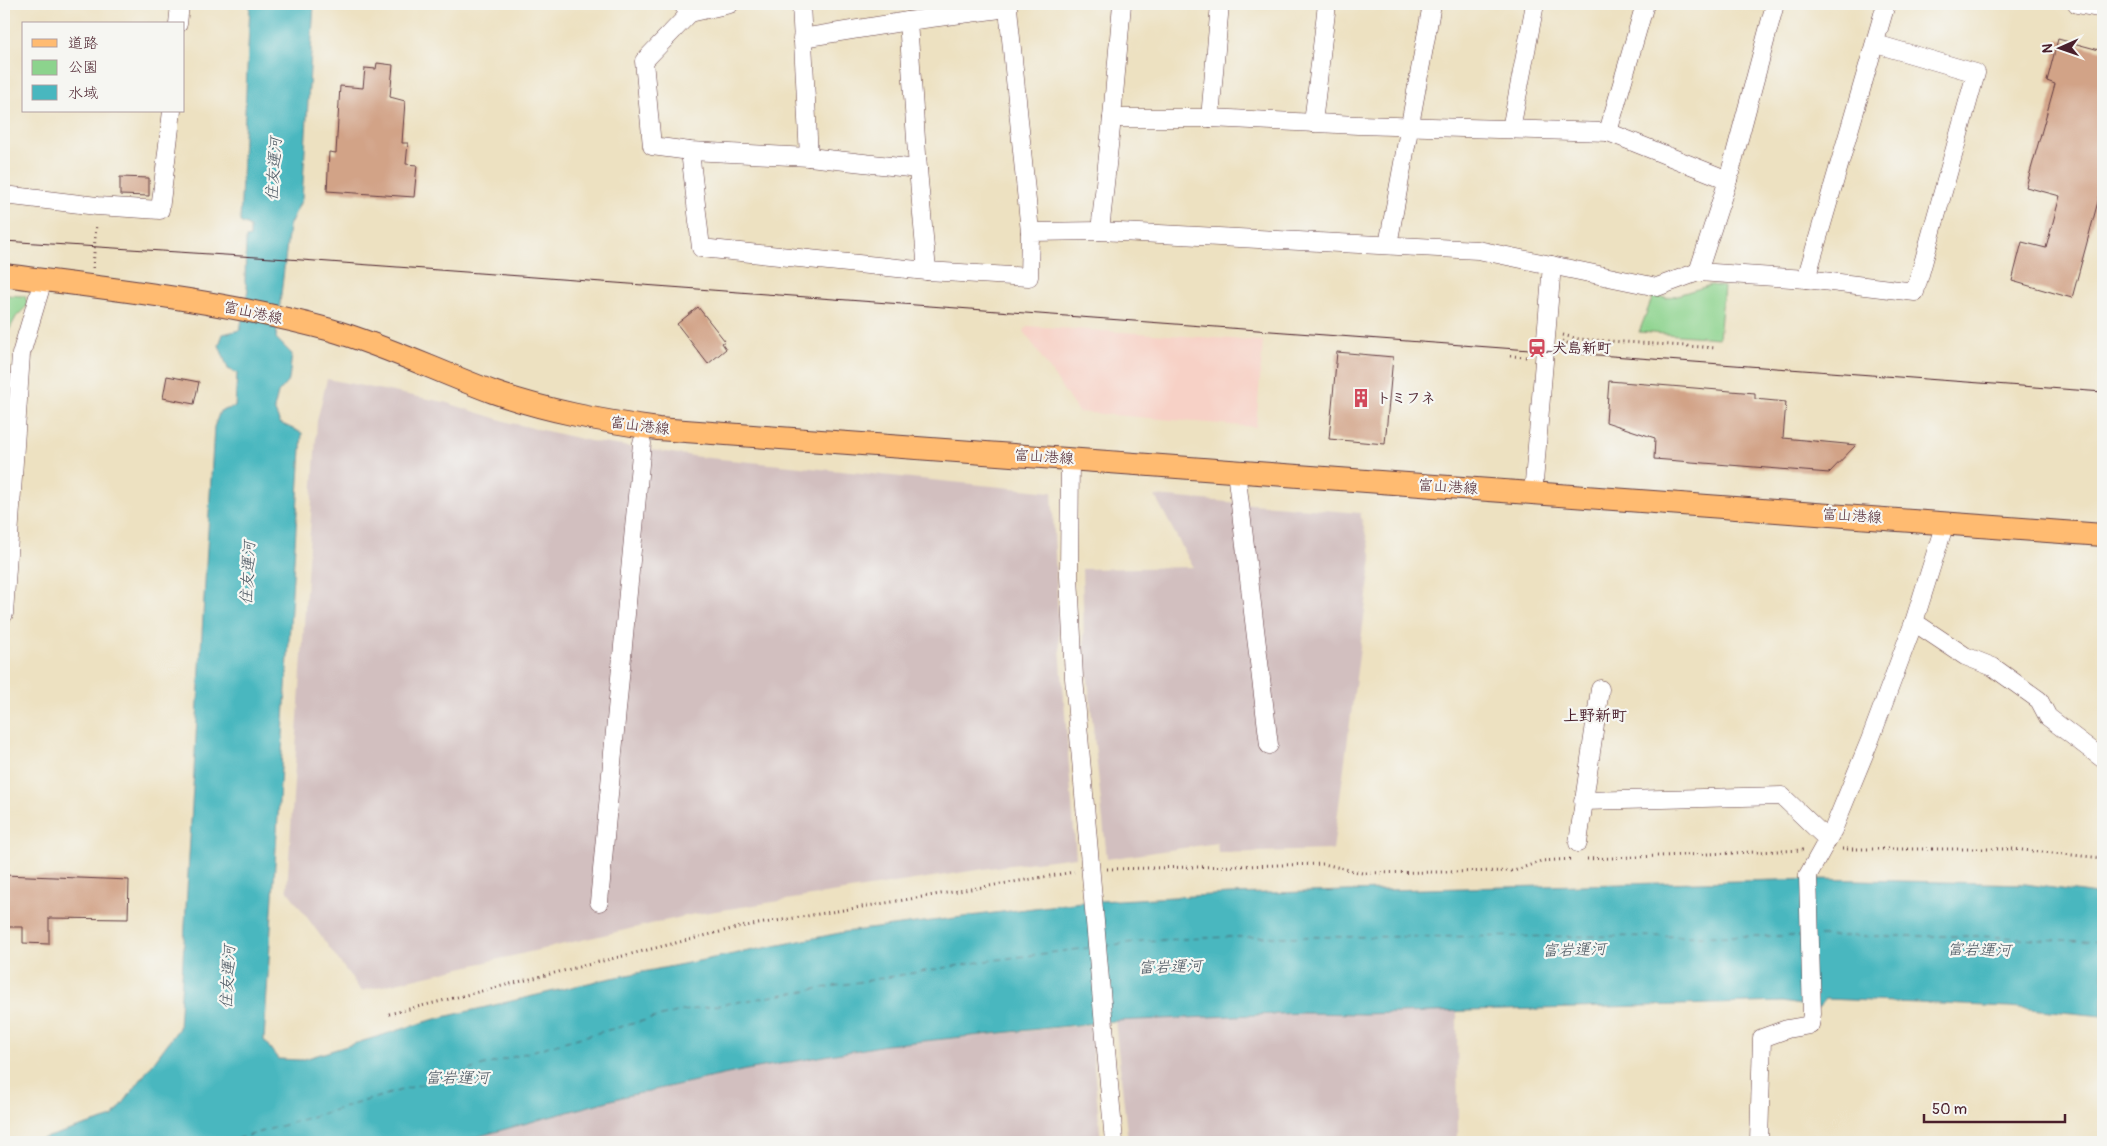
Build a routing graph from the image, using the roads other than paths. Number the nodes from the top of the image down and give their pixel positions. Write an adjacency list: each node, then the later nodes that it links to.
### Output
1 (180, 4): 16 (street)
2 (730, 4): 13 (street)
3 (801, 4): 17 (street)
4 (1122, 4): 20 (street)
5 (1220, 4): 21 (street)
6 (1328, 4): 22 (street)
7 (1432, 4): 23 (street)
8 (1535, 4): 24 (street)
9 (1645, 4): 25 (street)
10 (1776, 4): 29 (street)
11 (1886, 4): 18 (street)
12 (2077, 4): 14 (street)
13 (686, 8): 26 (street)
14 (2103, 9)
15 (908, 20): 17 (street); 28 (street); 32 (street)
16 (178, 22)
17 (802, 38): 27 (street)
18 (1876, 44): 38 (street); 38 (street)
19 (172, 112): 30 (street)
20 (1112, 118): 21 (street); 31 (street)
21 (1210, 118): 22 (street)
22 (1313, 123): 23 (street)
23 (1409, 125): 24 (street); 33 (street)
24 (1511, 129): 25 (street)
25 (1608, 132): 29 (street)
26 (690, 151): 27 (street); 35 (street)
27 (809, 157): 28 (street)
28 (918, 169): 35 (street)
29 (1728, 180): 36 (street)
30 (4, 195)
31 (1100, 231): 32 (street); 33 (street)
32 (1030, 232): 35 (street)
33 (1388, 245): 34 (street)
34 (1552, 265): 36 (street); 44 (street)
35 (927, 271)
36 (1698, 272): 38 (street)
37 (4, 275): 39 (main road, 富山港線)
38 (1806, 279)
39 (43, 280): 41 (main road, 富山港線); 43 (street)
40 (642, 443): 55 (street)
41 (1070, 459): 42 (main road, 富山港線); 56 (street)
42 (1236, 471): 44 (main road, 富山港線); 50 (street)
43 (8, 493): 47 (street)
44 (1533, 494): 45 (main road, 富山港線)
45 (1945, 522): 46 (main road, 富山港線); 48 (street)
46 (2103, 535)
47 (4, 614)
48 (1914, 622): 51 (street); 54 (street)
49 (1600, 689): 52 (street)
50 (1269, 745)
51 (2103, 759)
52 (1583, 801): 53 (street); 54 (street)
53 (1578, 843)
54 (1825, 844): 57 (street)
55 (599, 902)
56 (1114, 1142)
57 (1759, 1142)

